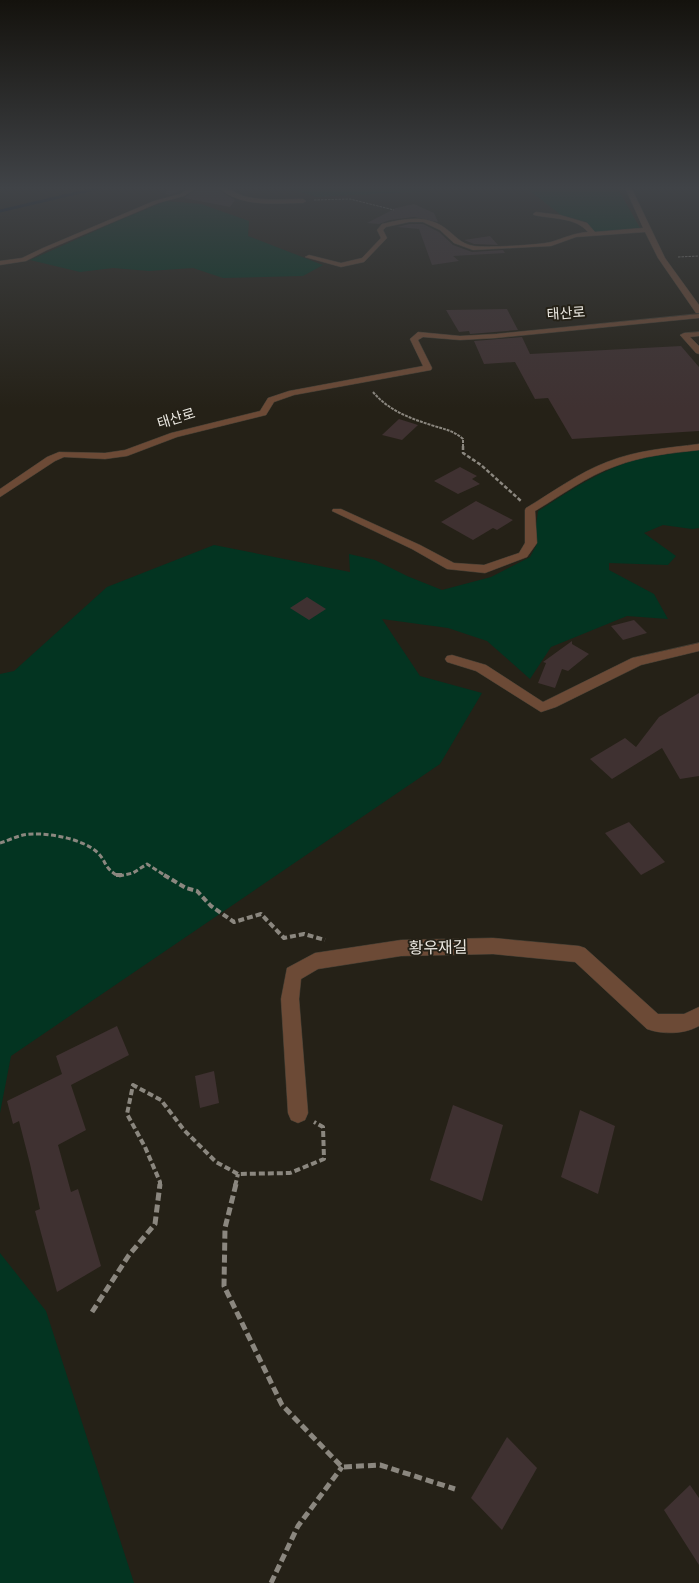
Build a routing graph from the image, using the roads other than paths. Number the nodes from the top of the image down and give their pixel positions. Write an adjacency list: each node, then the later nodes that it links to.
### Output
1 (17, 261): 5 (street)
2 (324, 261): 3 (street)
3 (360, 261)
4 (664, 261): 6 (street)
5 (0, 263)
6 (699, 311)
7 (699, 316): 11 (street, 태산로)
8 (699, 334): 9 (street)
9 (699, 351)
10 (699, 447): 12 (street)
11 (0, 494)
12 (337, 511)
13 (699, 647): 14 (street)
14 (452, 659)
15 (699, 1016): 16 (street, 황우재길)
16 (298, 1113)

